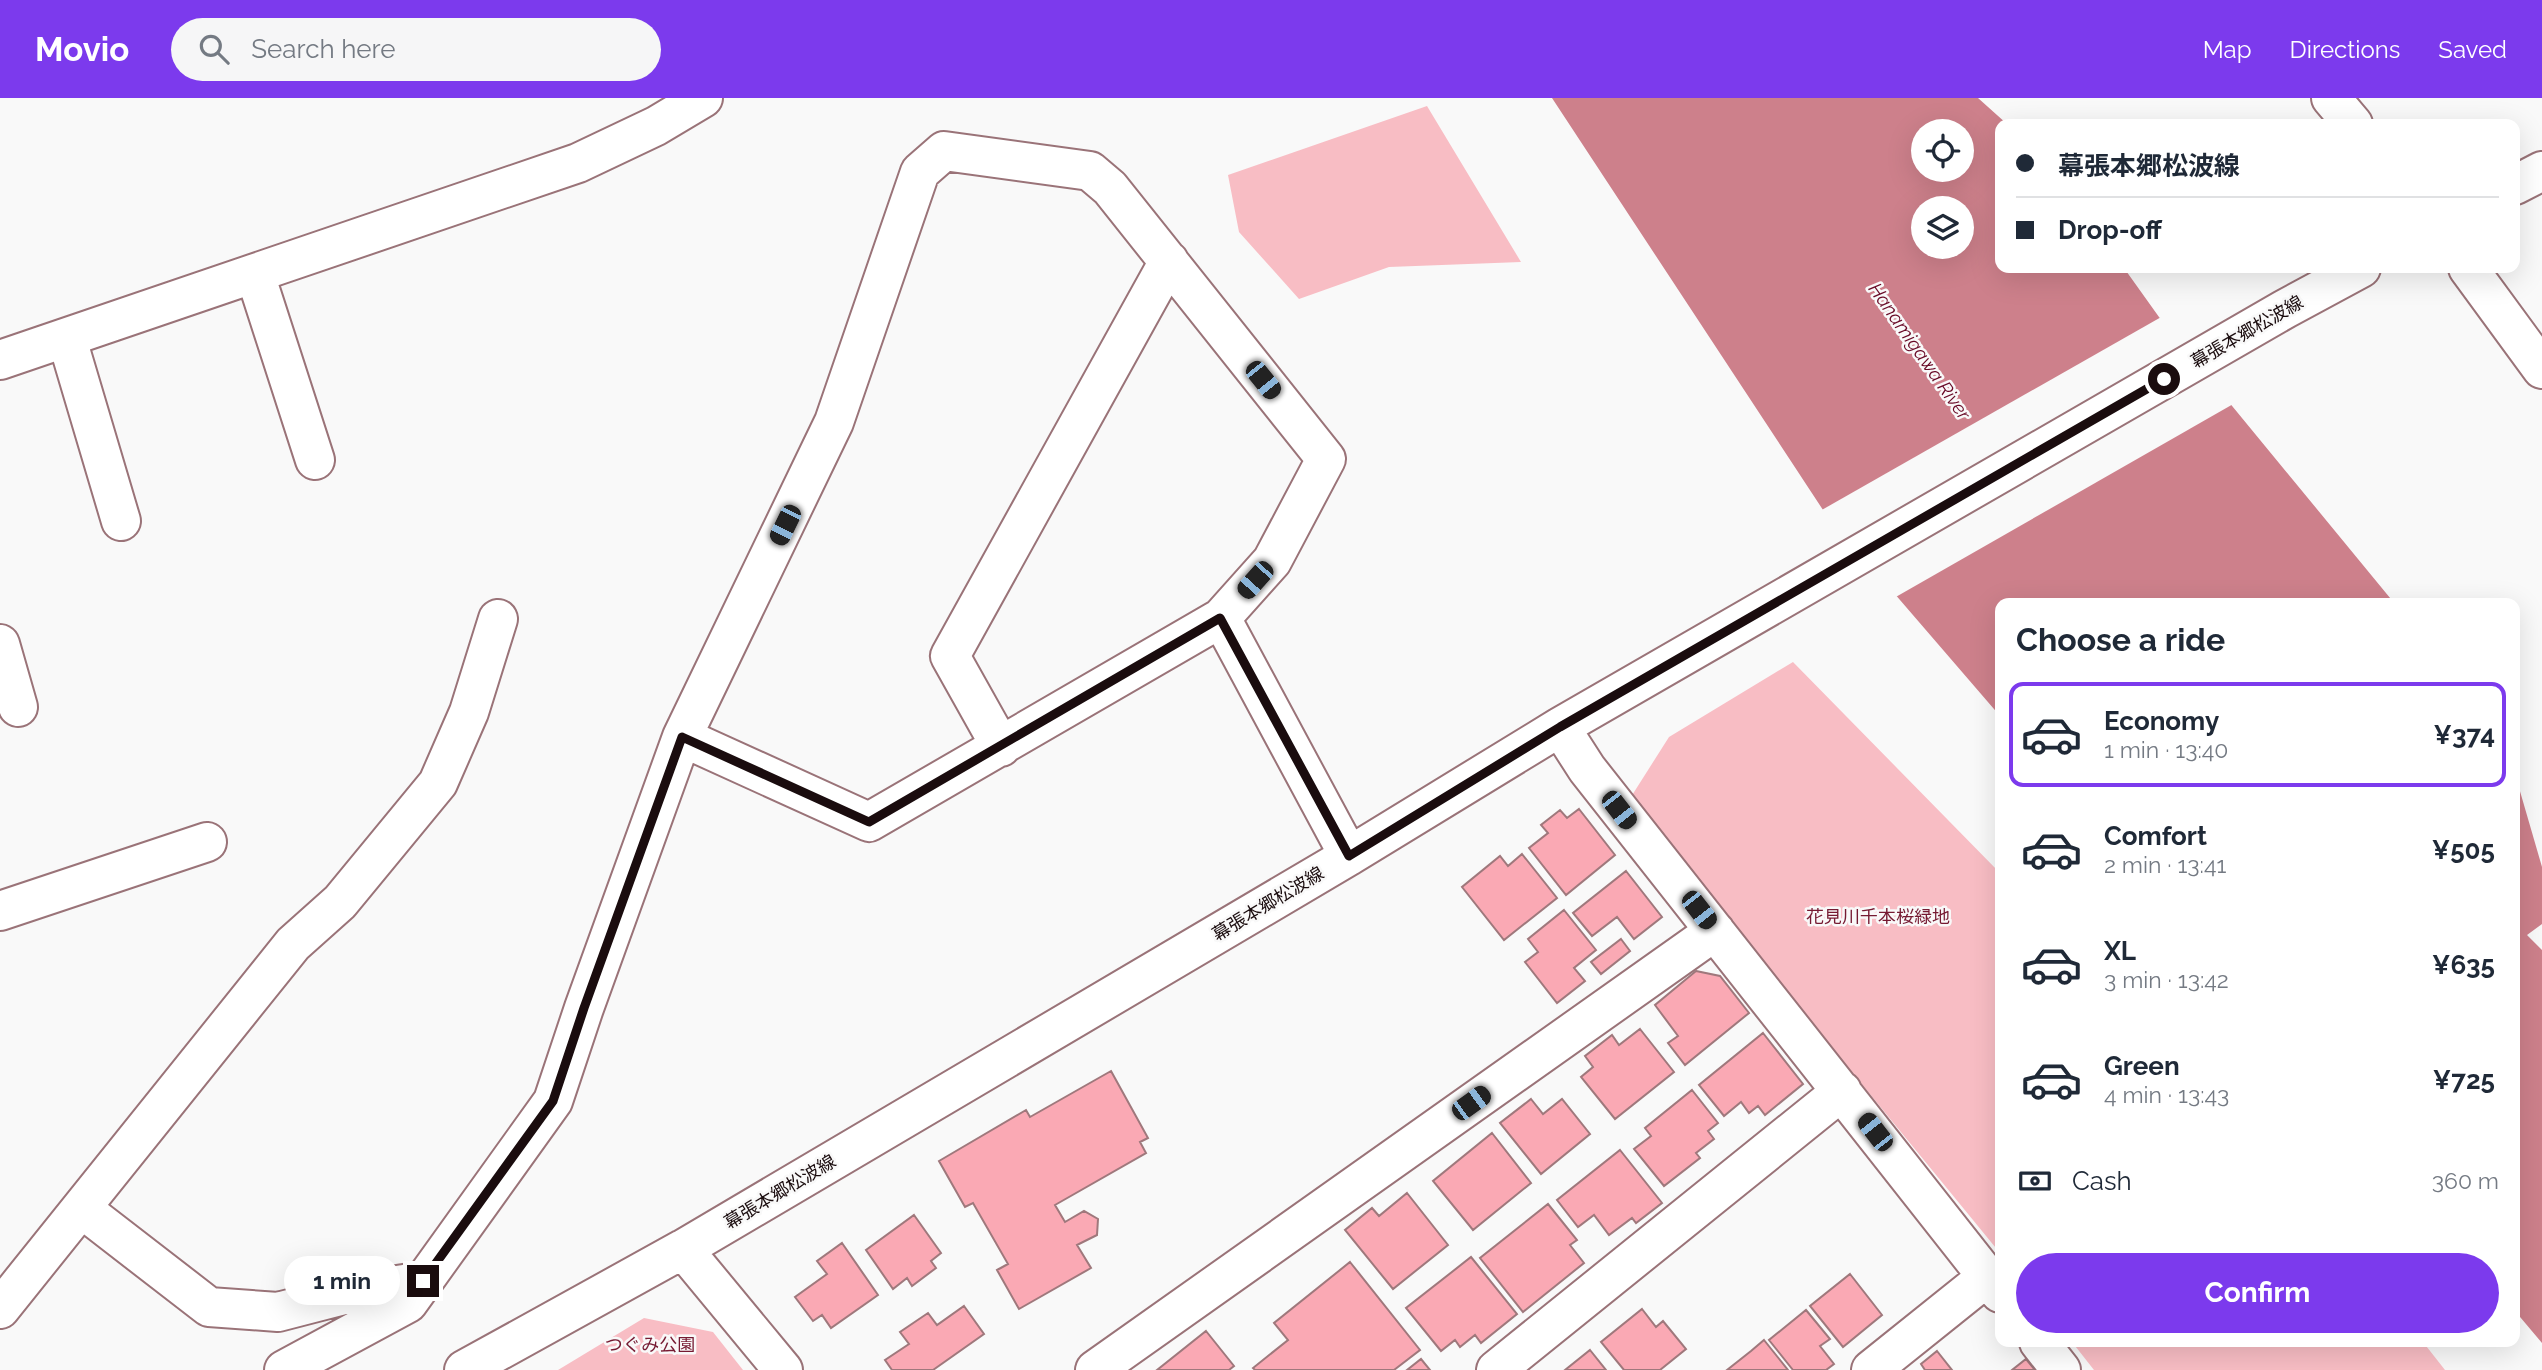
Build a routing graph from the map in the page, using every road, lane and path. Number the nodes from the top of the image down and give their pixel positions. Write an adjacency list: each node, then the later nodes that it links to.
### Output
1 (703, 98): 9 (street)
2 (2331, 98): 3 (street)
3 (2349, 119)
4 (2542, 171): 5 (street)
5 (2520, 182)
6 (1169, 261): 15 (street); 20 (street); 21 (street)
7 (2352, 273): 19 (street, 幕張本郷松波線)
8 (2472, 273): 12 (street)
9 (256, 274): 10 (street); 13 (street)
10 (66, 339): 11 (street); 14 (street)
11 (0, 360)
12 (2542, 369)
13 (315, 460)
14 (121, 521)
15 (1220, 618): 21 (street); 23 (street)
16 (498, 619): 27 (street)
17 (0, 643): 18 (street)
18 (18, 707)
19 (1560, 727): 23 (street, 幕張本郷松波線); 25 (street)
20 (682, 737): 21 (street); 29 (street)
21 (1001, 747)
22 (207, 842): 24 (street)
23 (1349, 856): 28 (street, 幕張本郷松波線)
24 (0, 911)
25 (1715, 930): 26 (street); 36 (street)
26 (1842, 1091): 30 (street); 37 (street)
27 (81, 1209): 29 (street); 31 (street)
28 (683, 1249): 34 (street, 幕張本郷松波線); 35 (street)
29 (423, 1281): 33 (street)
30 (1994, 1285): 38 (street)
31 (0, 1309)
32 (2043, 1347): 39 (street)
33 (285, 1370)
34 (464, 1370)
35 (783, 1370)
36 (1095, 1370)
37 (1496, 1370)
38 (1871, 1370)
39 (2061, 1370)

